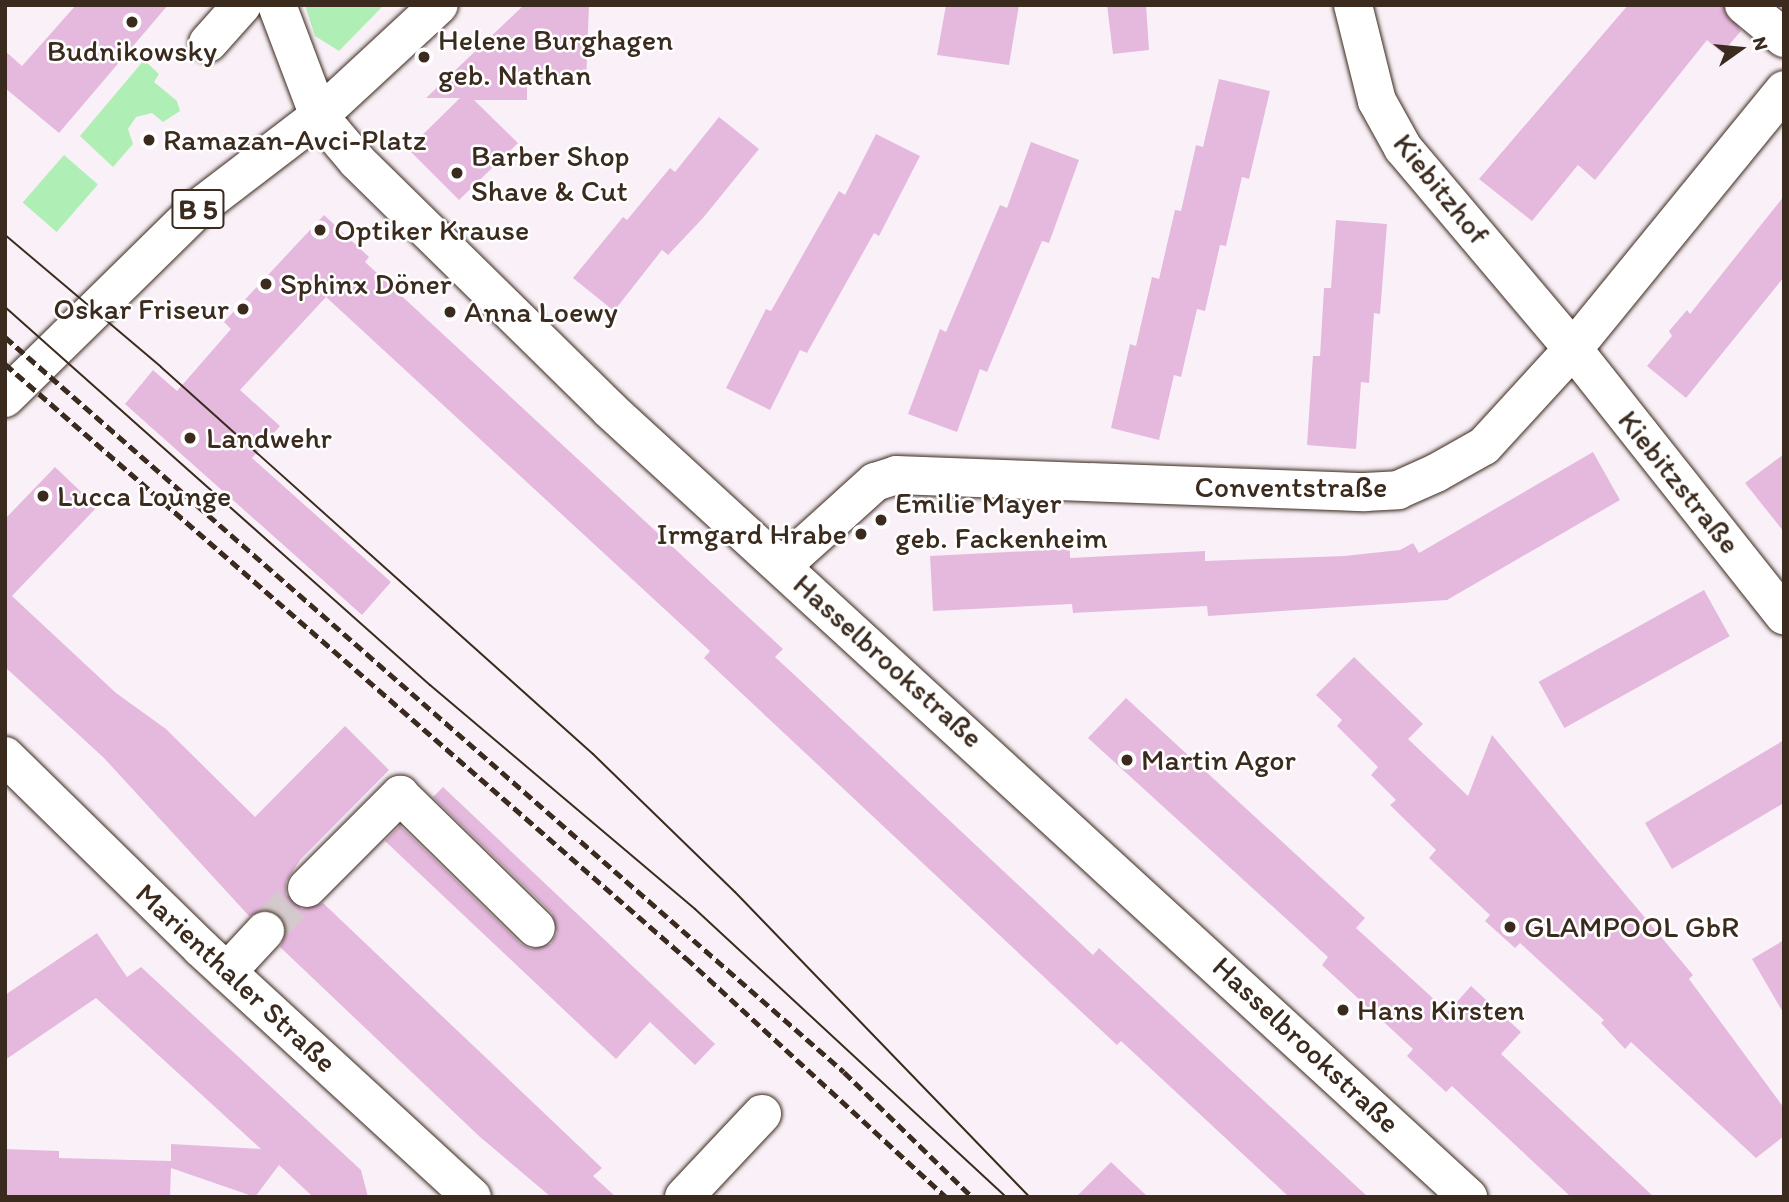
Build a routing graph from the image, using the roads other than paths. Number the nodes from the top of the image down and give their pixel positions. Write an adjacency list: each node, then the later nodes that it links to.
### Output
1 (243, 5): 7 (street)
2 (277, 5): 9 (street, Hasselbrookstraße)
3 (439, 5): 9 (street, B 5)
4 (1353, 5): 10 (street, Kiebitzhof)
5 (1744, 5): 6 (street)
6 (1784, 38)
7 (208, 43)
8 (1784, 90): 10 (street, Conventstraße)
9 (319, 116): 11 (street, B 5); 12 (street, Hasselbrookstraße)
10 (1573, 349): 12 (street, Conventstraße); 13 (street, Kiebitzstraße)
11 (5, 398)
12 (783, 565): 22 (street, Hasselbrookstraße)
13 (1784, 615)
14 (5, 755): 18 (street, Marienthaler Straße)
15 (307, 888): 16 (street)
16 (536, 928)
17 (265, 931): 18 (street)
18 (227, 972): 20 (street, Marienthaler Straße)
19 (762, 1114): 21 (street)
20 (472, 1197)
21 (684, 1197)
22 (1468, 1197)

